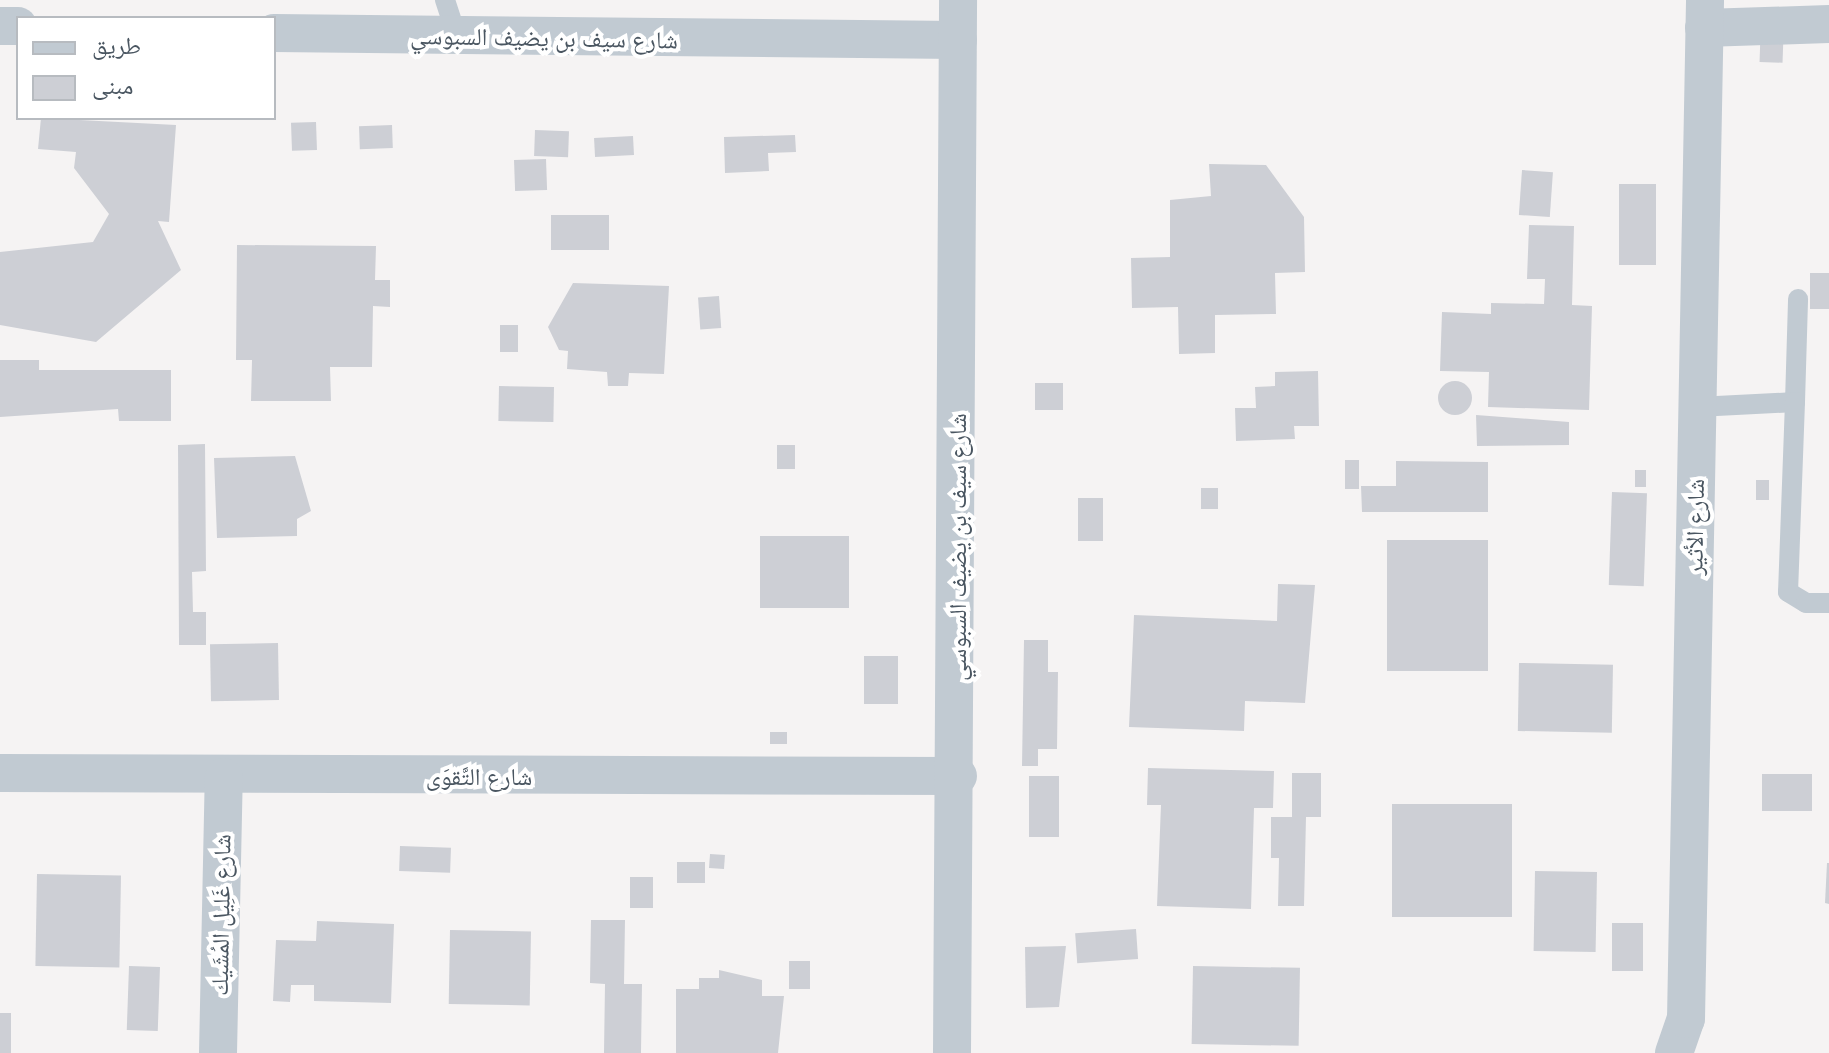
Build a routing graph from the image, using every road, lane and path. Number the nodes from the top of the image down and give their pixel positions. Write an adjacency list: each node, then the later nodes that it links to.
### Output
1 (445, 0): 6 (lane)
2 (958, 0): 7 (street, شارع سيف بن يضيف السبوسي)
3 (1704, 14): 4 (street); 10 (street, شارع الأثير)
4 (1829, 24)
5 (276, 33): 6 (street, شارع سيف بن يضيف السبوسي)
6 (457, 37): 7 (street, شارع سيف بن يضيف السبوسي)
7 (958, 40): 13 (street, شارع سيف بن يضيف السبوسي)
8 (1798, 299): 9 (lane)
9 (1795, 402): 10 (lane); 11 (lane)
10 (1697, 407): 17 (street, شارع الأثير)
11 (1829, 603)
12 (0, 773): 14 (street, شارع التَّقوَى)
13 (958, 776): 14 (street, شارع التَّقوَى); 16 (street, شارع سيف بن يضيف السبوسي)
14 (224, 777): 15 (street, شارع غَلِيل المُشَيك)
15 (218, 1053)
16 (952, 1053)
17 (1674, 1053)

